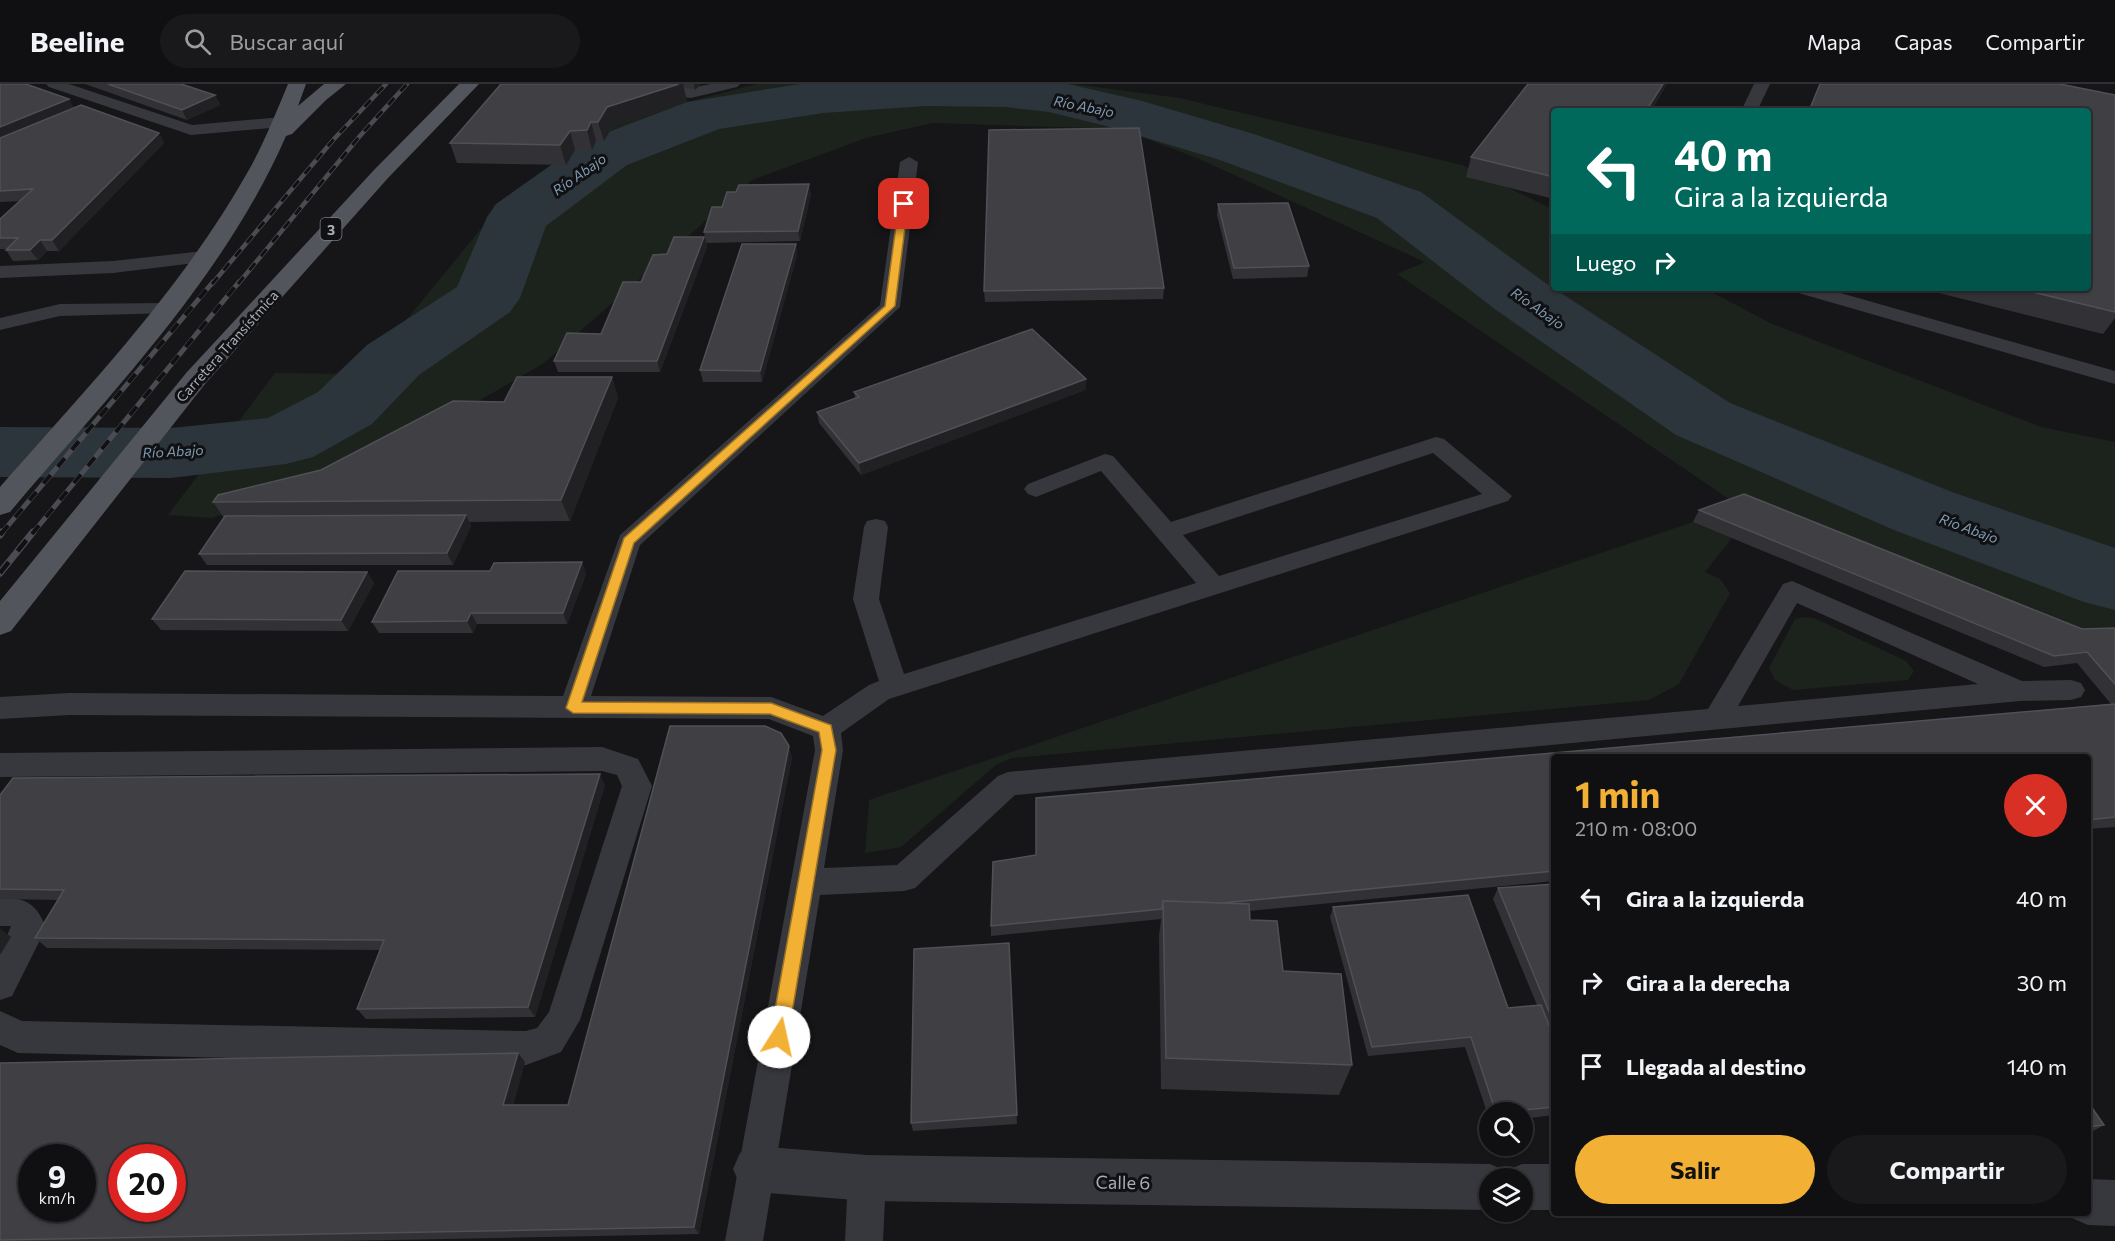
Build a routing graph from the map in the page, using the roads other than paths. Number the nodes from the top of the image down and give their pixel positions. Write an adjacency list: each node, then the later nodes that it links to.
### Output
1 (54, 84): 11 (lane)
2 (297, 84): 11 (main road)
3 (337, 84): 11 (main road)
4 (446, 84): 10 (main road)
5 (470, 84): 10 (main road, Carretera Transístmica / 3)
6 (606, 84): 7 (lane)
7 (732, 84)
8 (1762, 84): 9 (lane)
9 (1750, 108)
10 (435, 122): 24 (main road, Carretera Transístmica / 3)
11 (278, 132): 13 (main road)
12 (909, 162): 28 (lane)
13 (204, 257): 14 (lane); 16 (main road)
14 (0, 272)
15 (1812, 291): 18 (lane)
16 (166, 309): 17 (lane); 20 (main road)
17 (0, 324)
18 (2115, 378)
19 (1035, 489): 22 (lane)
20 (0, 505)
21 (876, 527): 25 (lane)
22 (1166, 532): 23 (lane); 23 (lane)
23 (1214, 586): 25 (lane)
24 (0, 623)
25 (895, 688): 31 (lane)
26 (2071, 690): 27 (lane)
27 (2020, 691): 30 (lane); 30 (lane)
28 (573, 708): 29 (lane); 31 (lane)
29 (3, 711)
30 (1715, 721): 33 (lane)
31 (825, 729): 33 (lane)
32 (0, 765): 36 (lane)
33 (805, 882): 37 (lane)
34 (0, 912): 35 (lane)
35 (0, 985)
36 (0, 1027)
37 (756, 1170): 38 (street, Calle 6); 44 (lane)
38 (867, 1178): 39 (street, Calle 6); 45 (lane)
39 (1479, 1187)
40 (1533, 1187): 41 (street)
41 (1551, 1188)
42 (2091, 1202): 43 (street)
43 (2115, 1203)
44 (744, 1241)
45 (864, 1241)

